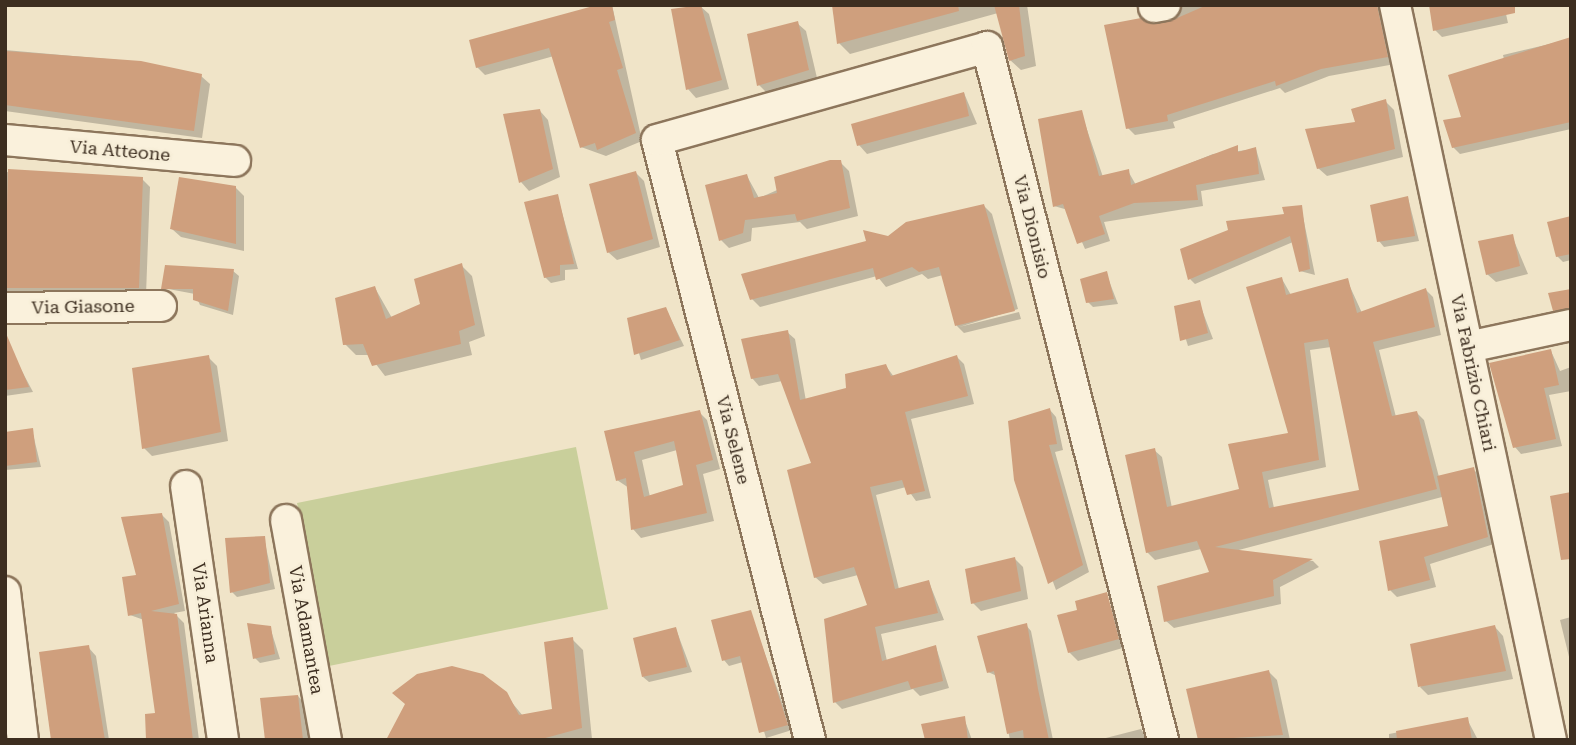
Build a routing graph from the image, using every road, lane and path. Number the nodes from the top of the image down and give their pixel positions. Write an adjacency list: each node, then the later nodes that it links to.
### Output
1 (1395, 5): 8 (street, Via Fabrizio Chiari)
2 (5, 140): 4 (street, Via Atteone)
3 (657, 140): 15 (street, Via Selene); 16 (street, Via Dionisio)
4 (235, 161)
5 (161, 306): 6 (street, Via Giasone)
6 (5, 308)
7 (1571, 325): 8 (street)
8 (1468, 347): 17 (street, Via Fabrizio Chiari)
9 (187, 486): 13 (street, Via Arianna)
10 (286, 520): 14 (street, Via Adamantea)
11 (5, 593): 12 (street)
12 (23, 740)
13 (223, 740)
14 (326, 740)
15 (810, 740)
16 (1163, 740)
17 (1551, 740)

